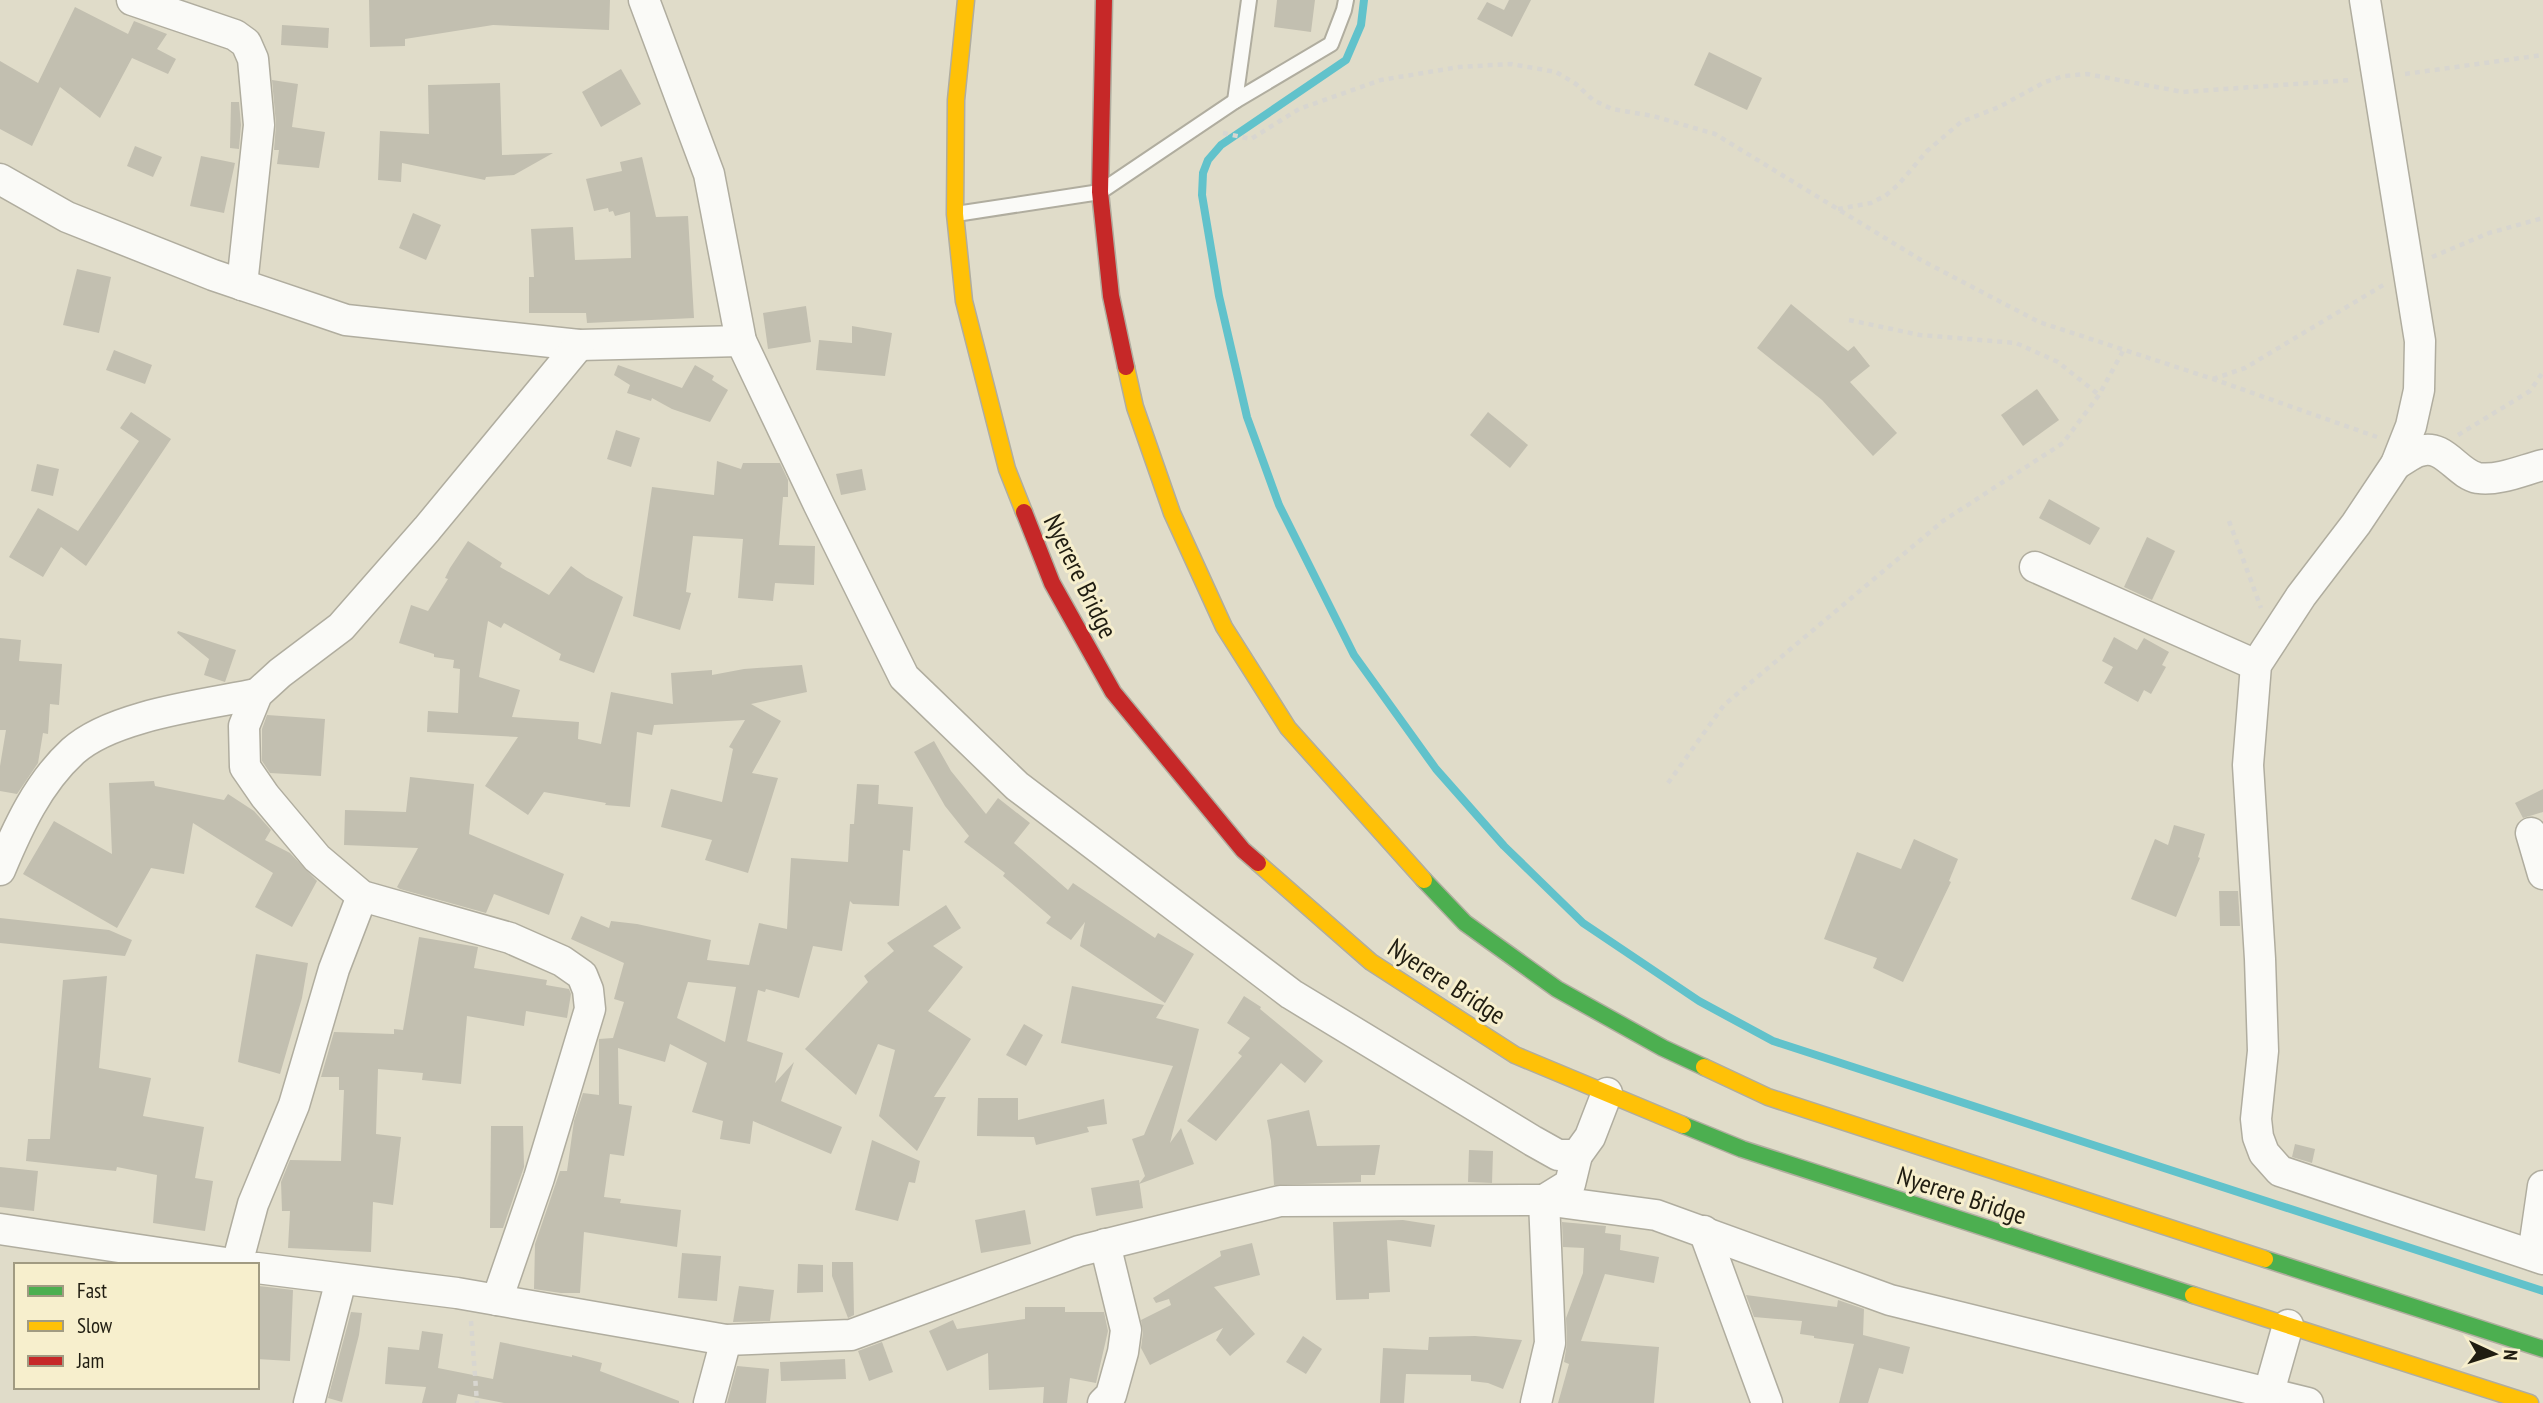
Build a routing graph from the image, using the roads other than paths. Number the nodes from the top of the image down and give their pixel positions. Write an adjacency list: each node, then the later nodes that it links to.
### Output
1 (132, 0): 12 (street)
2 (644, 0): 13 (street)
3 (966, 0): 11 (main road, Nyerere Bridge)
4 (1104, 0): 10 (main road, Nyerere Bridge)
5 (1249, 0): 8 (lane)
6 (1346, 0): 8 (lane)
7 (2365, 0): 15 (street)
8 (1236, 101): 10 (lane)
9 (0, 179): 12 (street)
10 (1100, 192): 11 (lane); 39 (main road, Nyerere Bridge)
11 (955, 214): 24 (main road, Nyerere Bridge)
12 (243, 285): 14 (street)
13 (741, 341): 14 (street); 25 (street)
14 (579, 345): 19 (street)
15 (2411, 453): 16 (street); 18 (street)
16 (2543, 465)
17 (2035, 567): 18 (street)
18 (2264, 653): 31 (street)
19 (257, 694): 21 (street); 23 (street)
20 (2531, 833): 22 (street)
21 (0, 870)
22 (2543, 874)
23 (362, 896): 33 (street); 36 (street)
24 (1607, 1093): 25 (street); 37 (main road, Nyerere Bridge)
25 (1577, 1155): 27 (street)
26 (2543, 1186): 31 (street)
27 (1544, 1200): 29 (street); 30 (street); 44 (street)
28 (0, 1229): 32 (street)
29 (1704, 1231): 40 (street); 45 (street)
30 (1105, 1244): 38 (street); 43 (street)
31 (2538, 1257)
32 (225, 1263)
33 (238, 1263)
34 (259, 1268): 35 (street)
35 (341, 1280): 36 (street); 41 (street)
36 (484, 1298): 38 (street)
37 (2288, 1325): 40 (street); 47 (main road, Nyerere Bridge)
38 (726, 1340): 42 (street)
39 (2543, 1349)
40 (2267, 1398): 46 (street)
41 (309, 1403)
42 (709, 1403)
43 (1103, 1403)
44 (1535, 1403)
45 (1768, 1403)
46 (2308, 1403)
47 (2530, 1403)

